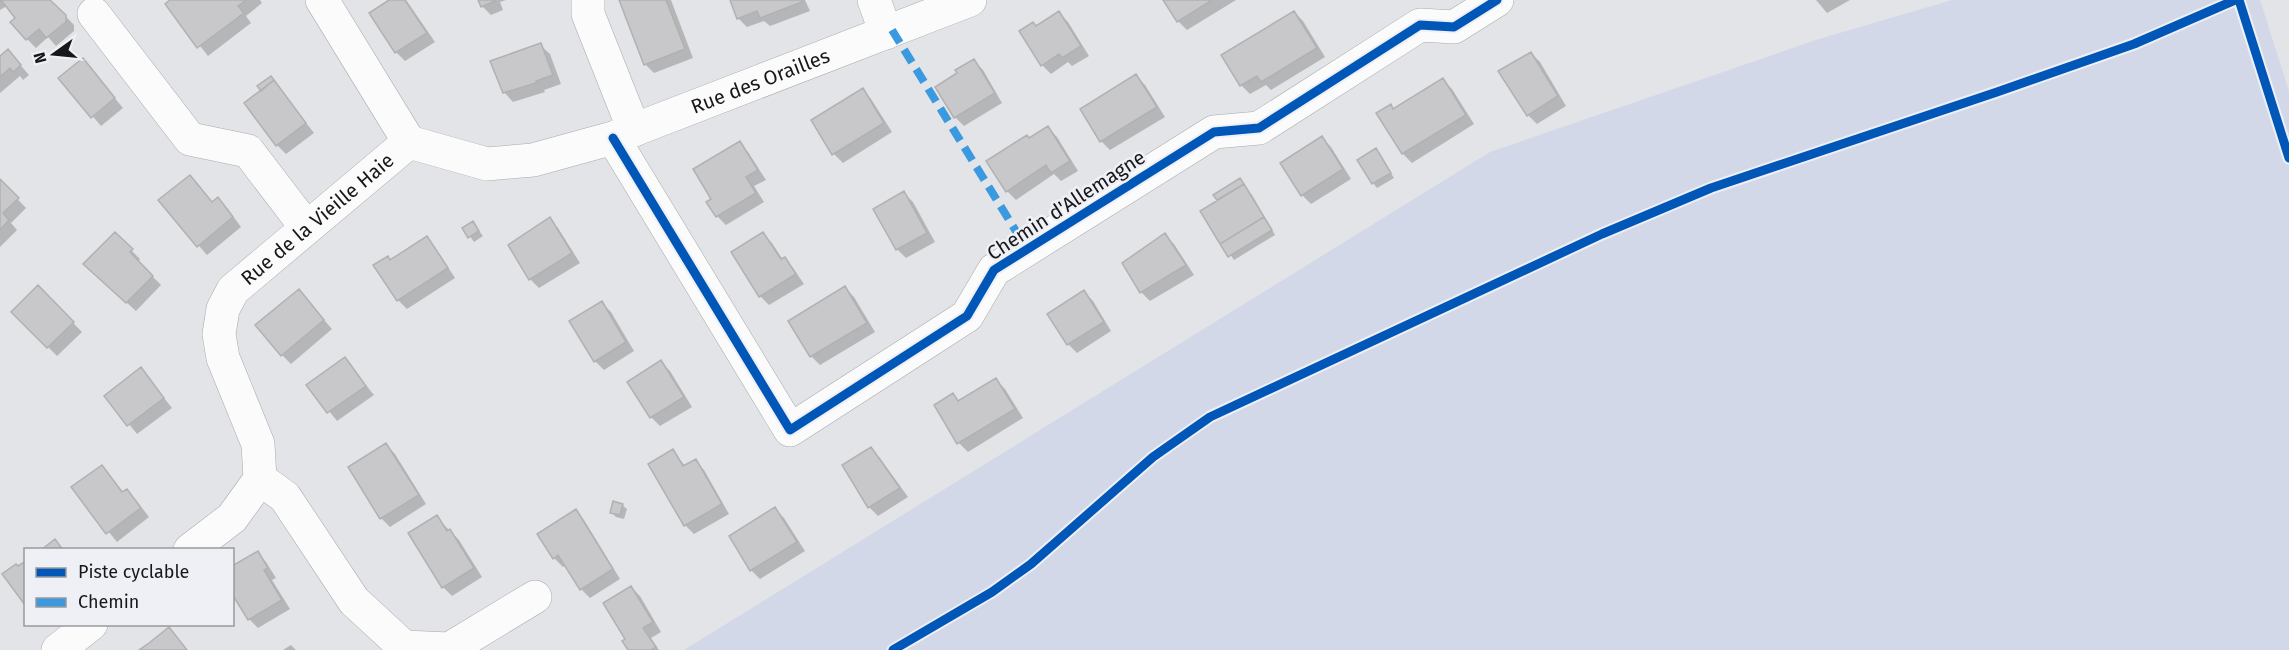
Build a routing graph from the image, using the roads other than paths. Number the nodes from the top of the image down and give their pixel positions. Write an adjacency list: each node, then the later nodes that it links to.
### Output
1 (322, 0): 9 (street)
2 (588, 0): 8 (street)
3 (874, 0): 7 (street)
4 (970, 0): 7 (street, Rue des Orailles)
5 (1497, 0): 8 (street, Chemin d'Allemagne)
6 (93, 14): 10 (street)
7 (886, 33): 8 (street, Rue des Orailles)
8 (623, 134): 9 (street, Rue des Orailles)
9 (410, 141): 10 (street, Rue de la Vieille Haie)
10 (306, 227): 11 (street, Rue de la Vieille Haie)
11 (260, 479): 12 (street); 15 (street)
12 (191, 548)
13 (536, 597): 15 (street)
14 (89, 626): 16 (street)
15 (404, 649)
16 (58, 650)

